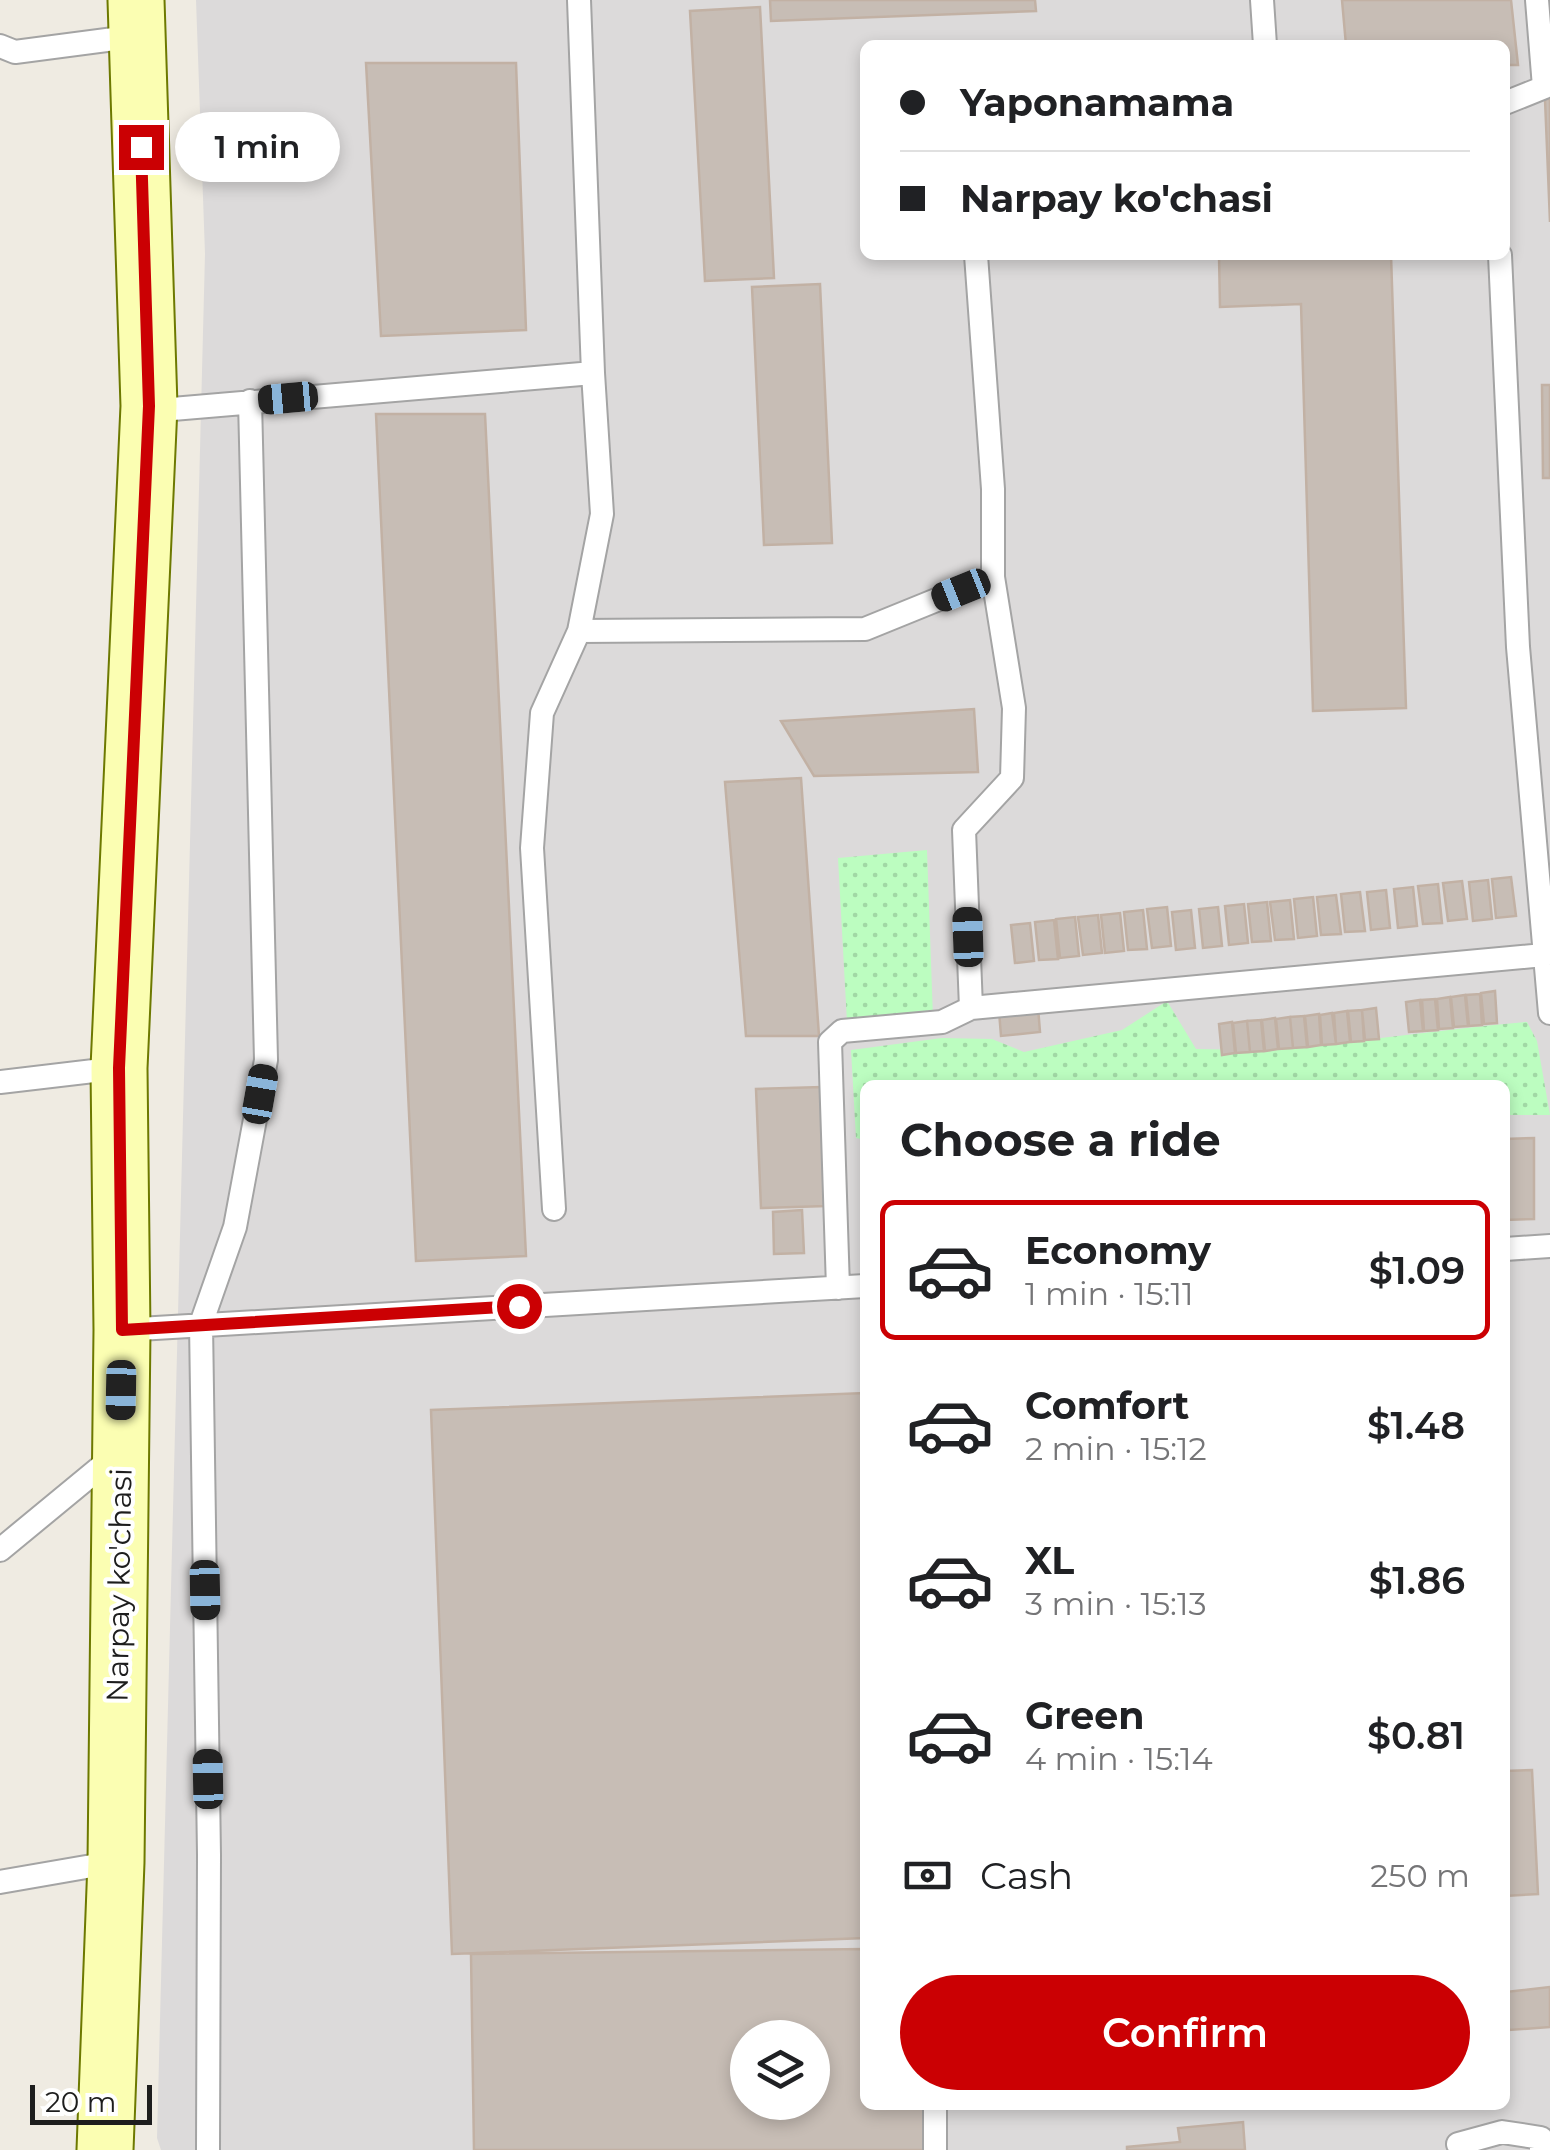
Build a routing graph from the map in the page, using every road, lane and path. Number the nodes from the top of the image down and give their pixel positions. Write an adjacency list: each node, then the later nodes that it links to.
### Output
1 (579, 0): 11 (lane)
2 (1262, 0): 5 (lane)
3 (1537, 0): 7 (lane)
4 (137, 18): 6 (lane); 13 (main road, Narpay ko'chasi)
5 (1265, 40)
6 (0, 46)
7 (1547, 86): 8 (lane)
8 (1510, 100)
9 (976, 260): 14 (lane)
10 (1500, 260): 16 (lane)
11 (593, 373): 12 (lane); 15 (lane)
12 (250, 401): 13 (lane); 26 (lane)
13 (149, 411): 19 (main road, Narpay ko'chasi)
14 (994, 577): 15 (lane); 17 (lane)
15 (580, 631): 21 (lane)
16 (1544, 955): 17 (lane); 18 (lane)
17 (971, 1008): 25 (lane)
18 (1550, 1013)
19 (119, 1068): 20 (lane); 27 (main road, Narpay ko'chasi)
20 (0, 1082)
21 (554, 1209)
22 (1550, 1246): 23 (lane)
23 (1510, 1249)
24 (860, 1286): 25 (lane)
25 (838, 1288): 26 (lane)
26 (201, 1324): 27 (lane); 35 (lane)
27 (122, 1330): 28 (main road, Narpay ko'chasi)
28 (120, 1450): 29 (lane); 30 (main road, Narpay ko'chasi)
29 (0, 1550)
30 (116, 1862): 31 (lane); 34 (main road, Narpay ko'chasi)
31 (0, 1882)
32 (935, 2110): 36 (lane)
33 (1458, 2144): 37 (lane)
34 (106, 2150)
35 (208, 2150)
36 (935, 2150)
37 (1541, 2150)

